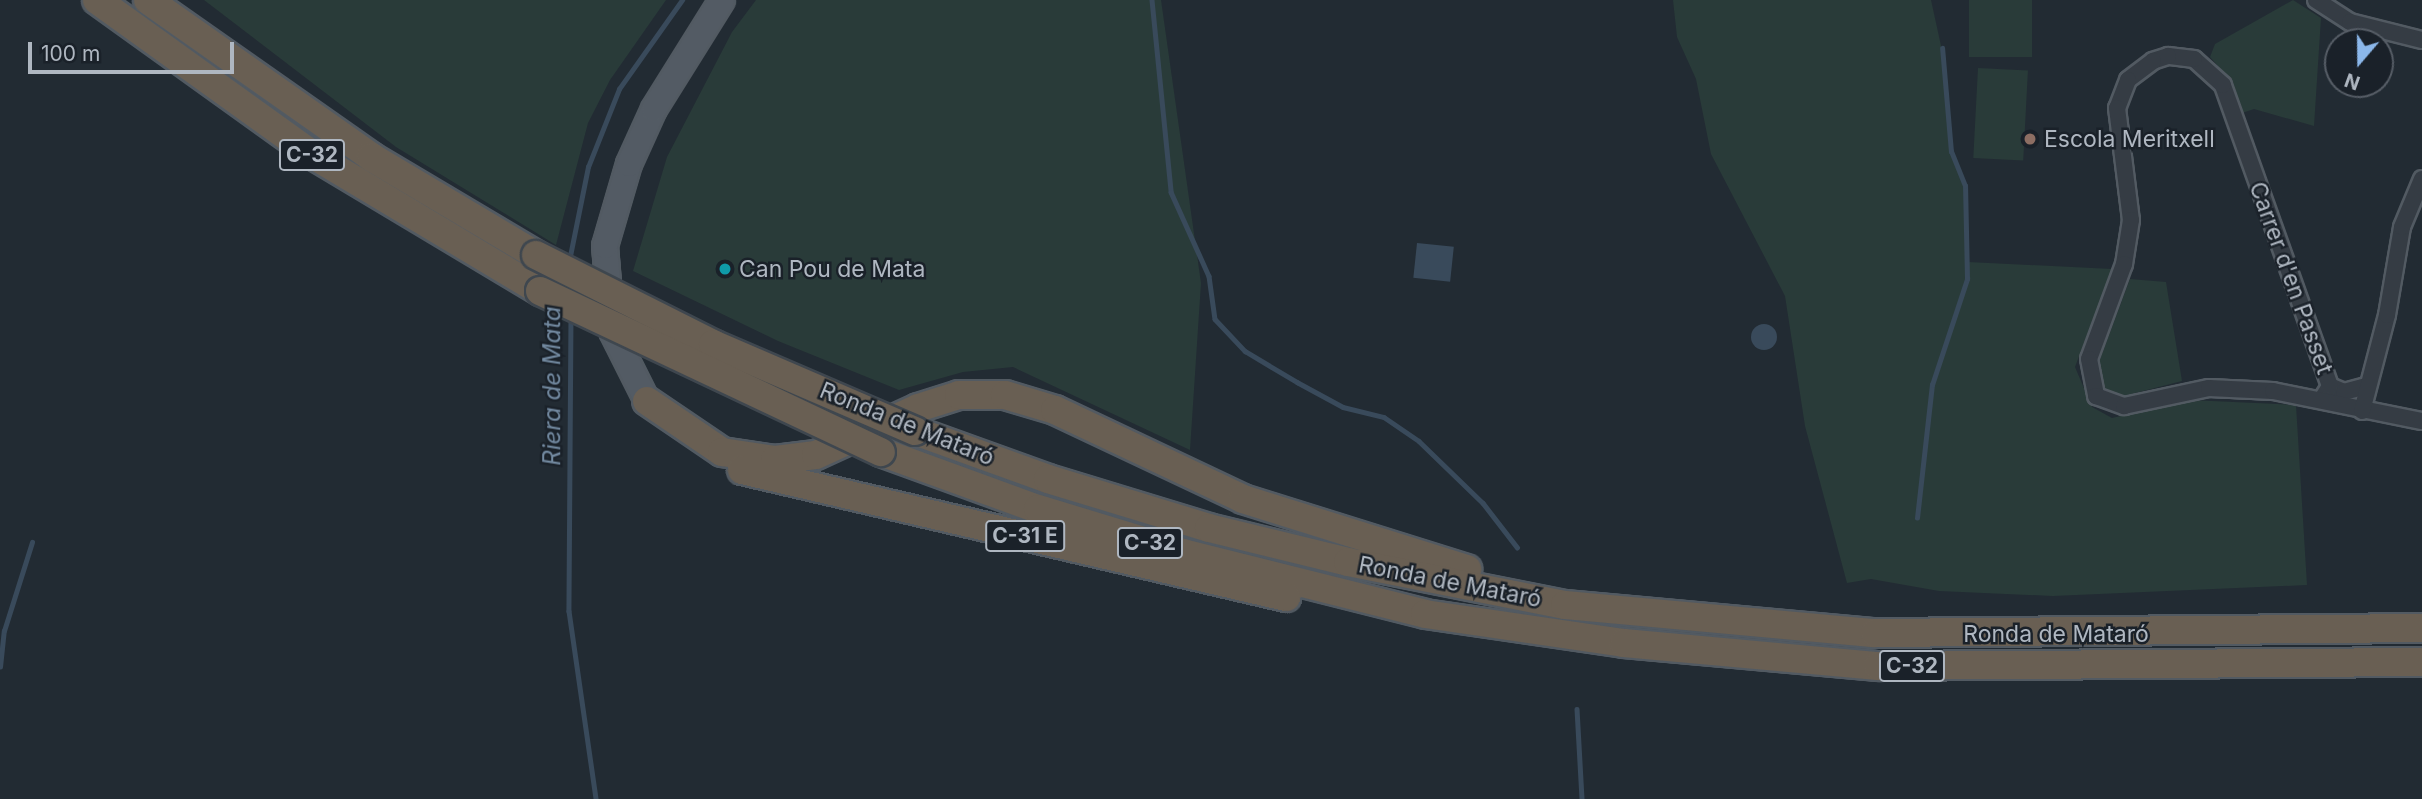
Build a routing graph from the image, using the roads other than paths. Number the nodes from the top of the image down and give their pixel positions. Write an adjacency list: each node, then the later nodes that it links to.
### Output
1 (97, 0): 13 (highway, Ronda de Mataró / C-32, bridge)
2 (148, 0): 14 (highway, Ronda de Mataró / C-32, bridge)
3 (722, 0): 9 (main road, C-31 E)
4 (2316, 0): 5 (street)
5 (2422, 40)
6 (2422, 181): 7 (street)
7 (2366, 386): 8 (street); 10 (street)
8 (2326, 392): 8 (street, Carrer d'en Passet); 10 (street)
9 (647, 401): 13 (highway, C-31 E); 14 (highway, C-31 E)
10 (2362, 411): 11 (street)
11 (2422, 421)
12 (2422, 608): 16 (highway)
13 (1425, 614): 17 (highway, Ronda de Mataró / C-32)
14 (1673, 617): 16 (highway, Ronda de Mataró / C-32)
15 (2422, 628): 16 (highway, Ronda de Mataró / C-32)
16 (2101, 634)
17 (2415, 663)

